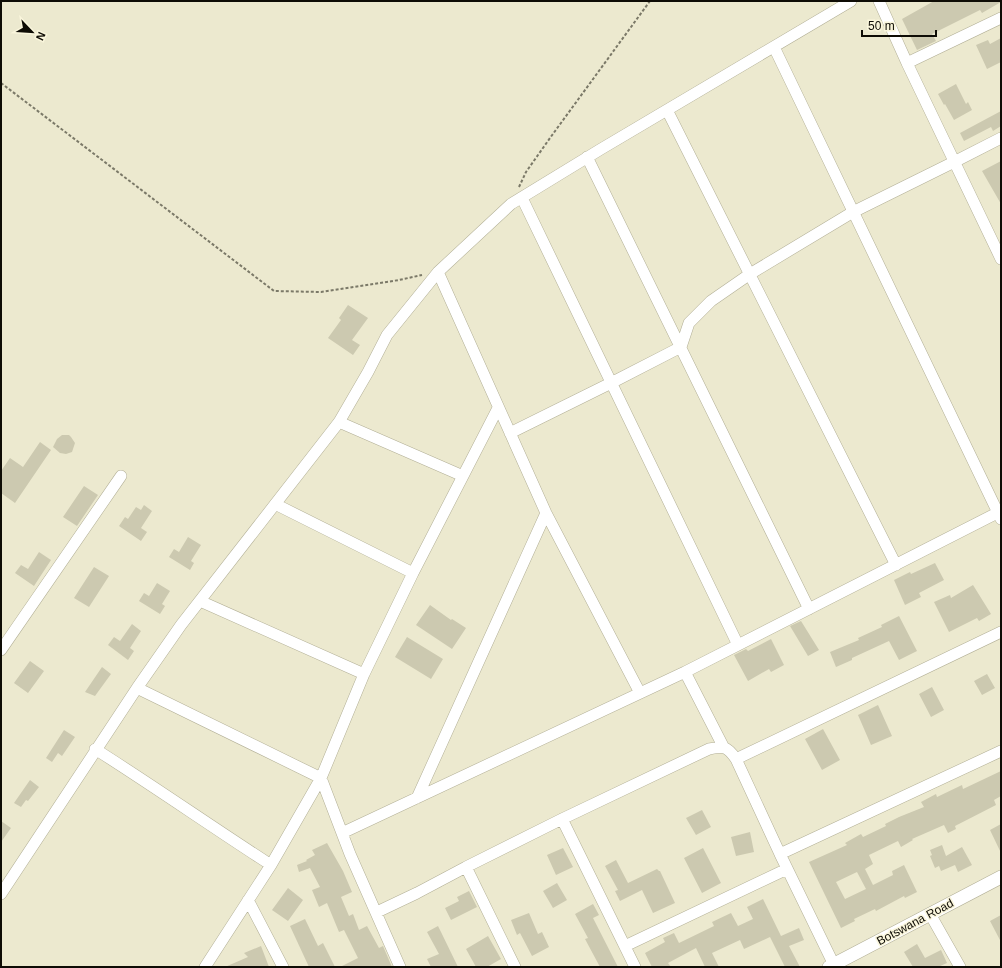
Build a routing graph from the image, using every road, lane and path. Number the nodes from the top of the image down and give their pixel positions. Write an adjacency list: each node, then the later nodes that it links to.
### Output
1 (650, 1): 13 (path)
2 (851, 1): 5 (street)
3 (879, 1): 6 (street)
4 (1001, 18): 6 (street)
5 (774, 47): 8 (street); 14 (street)
6 (907, 63): 11 (street)
7 (1, 83): 16 (path)
8 (667, 110): 10 (street); 17 (street)
9 (1001, 138): 11 (street)
10 (588, 157): 12 (street); 18 (street)
11 (954, 162): 14 (street); 15 (street)
12 (522, 198): 13 (street); 19 (street)
13 (511, 204): 16 (street)
14 (853, 212): 17 (street); 27 (street)
15 (1000, 256)
16 (438, 272): 20 (street); 21 (street)
17 (750, 274): 18 (street); 28 (street)
18 (680, 347): 19 (street); 31 (street)
19 (611, 383): 22 (street); 33 (street)
20 (498, 408): 22 (street); 24 (street)
21 (338, 422): 24 (street); 25 (street)
22 (510, 433): 26 (street)
23 (121, 476): 34 (street)
24 (463, 476): 29 (street)
25 (275, 504): 29 (street); 30 (street)
26 (546, 513): 38 (street); 44 (street)
27 (1000, 514): 28 (street)
28 (896, 565): 31 (street)
29 (412, 573): 36 (street)
30 (200, 601): 36 (street); 37 (street)
31 (809, 609): 33 (street)
32 (1001, 632): 42 (street)
33 (738, 645): 35 (street)
34 (1, 650)
35 (685, 672): 38 (street); 39 (street)
36 (364, 674): 43 (street)
37 (137, 688): 40 (street); 43 (street)
38 (640, 693): 44 (street)
39 (722, 746): 42 (street); 45 (street)
40 (95, 750): 48 (street); 52 (street)
41 (1001, 751): 47 (street)
42 (736, 759): 47 (street)
43 (321, 778): 46 (street); 48 (street)
44 (417, 798): 46 (street)
45 (562, 819): 49 (street); 56 (street)
46 (342, 833): 54 (street)
47 (780, 854): 50 (street)
48 (271, 865): 53 (street)
49 (466, 867): 54 (street); 61 (street)
50 (786, 869): 56 (street); 57 (street)
51 (1001, 877): 55 (street, Botswana Road)
52 (1, 894)
53 (248, 900): 58 (street); 59 (street)
54 (377, 912): 60 (street)
55 (930, 914): 57 (street, Botswana Road); 63 (street)
56 (625, 946): 62 (street)
57 (833, 966)
58 (205, 967)
59 (283, 967)
60 (400, 967)
61 (515, 967)
62 (636, 967)
63 (960, 967)

